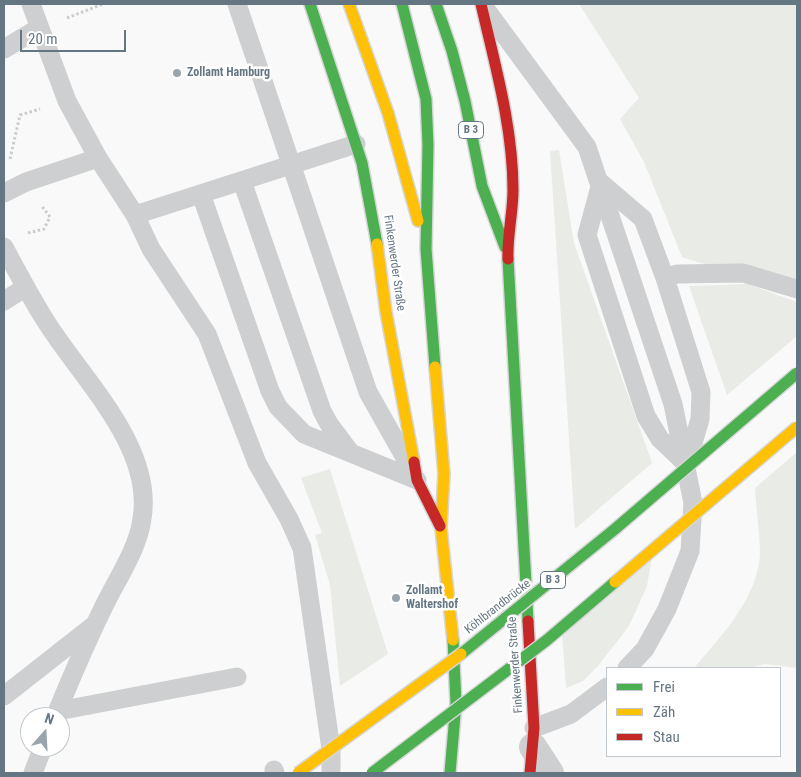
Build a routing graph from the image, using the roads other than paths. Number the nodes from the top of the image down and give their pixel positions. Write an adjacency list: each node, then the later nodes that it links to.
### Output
1 (31, 4): 8 (lane)
2 (237, 4): 12 (lane)
3 (310, 4): 10 (main road, Finkenwerder Straße)
4 (349, 4): 19 (main road, Finkenwerder Straße)
5 (402, 4): 19 (main road, Finkenwerder Straße)
6 (436, 4): 20 (main road, Finkenwerder Straße / B 3)
7 (482, 4): 14 (lane); 20 (main road, Finkenwerder Straße / B 3)
8 (39, 28): 9 (lane); 11 (lane)
9 (4, 49)
10 (356, 144): 12 (lane); 29 (main road, Finkenwerder Straße)
11 (98, 158): 15 (lane); 17 (lane)
12 (292, 165): 13 (lane); 29 (lane)
13 (242, 180): 16 (lane); 27 (lane)
14 (601, 183): 21 (lane); 28 (lane); 28 (lane)
15 (4, 192)
16 (201, 194): 17 (lane); 27 (lane)
17 (135, 215): 42 (lane)
18 (4, 247): 22 (lane)
19 (426, 249): 30 (main road, Finkenwerder Straße)
20 (508, 256): 38 (main road, Finkenwerder Straße / B 3)
21 (665, 278): 23 (lane); 28 (lane)
22 (26, 287): 24 (lane); 31 (lane)
23 (797, 289)
24 (4, 302)
25 (797, 373): 41 (main road, Köhlbrandbrücke / B 3, bridge)
26 (797, 427): 43 (main road, bridge)
27 (351, 454): 29 (lane)
28 (684, 462): 32 (lane)
29 (417, 480): 30 (main road, Finkenwerder Straße)
30 (440, 528): 44 (main road, Finkenwerder Straße)
31 (95, 624): 35 (lane); 36 (lane)
32 (628, 667)
33 (237, 677): 37 (lane)
34 (606, 688): 38 (lane)
35 (4, 696)
36 (60, 707)
37 (70, 711)
38 (532, 750): 45 (street)
39 (40, 757): 40 (lane)
40 (33, 773)
41 (298, 773)
42 (331, 773)
43 (372, 773)
44 (450, 773)
45 (550, 773)

